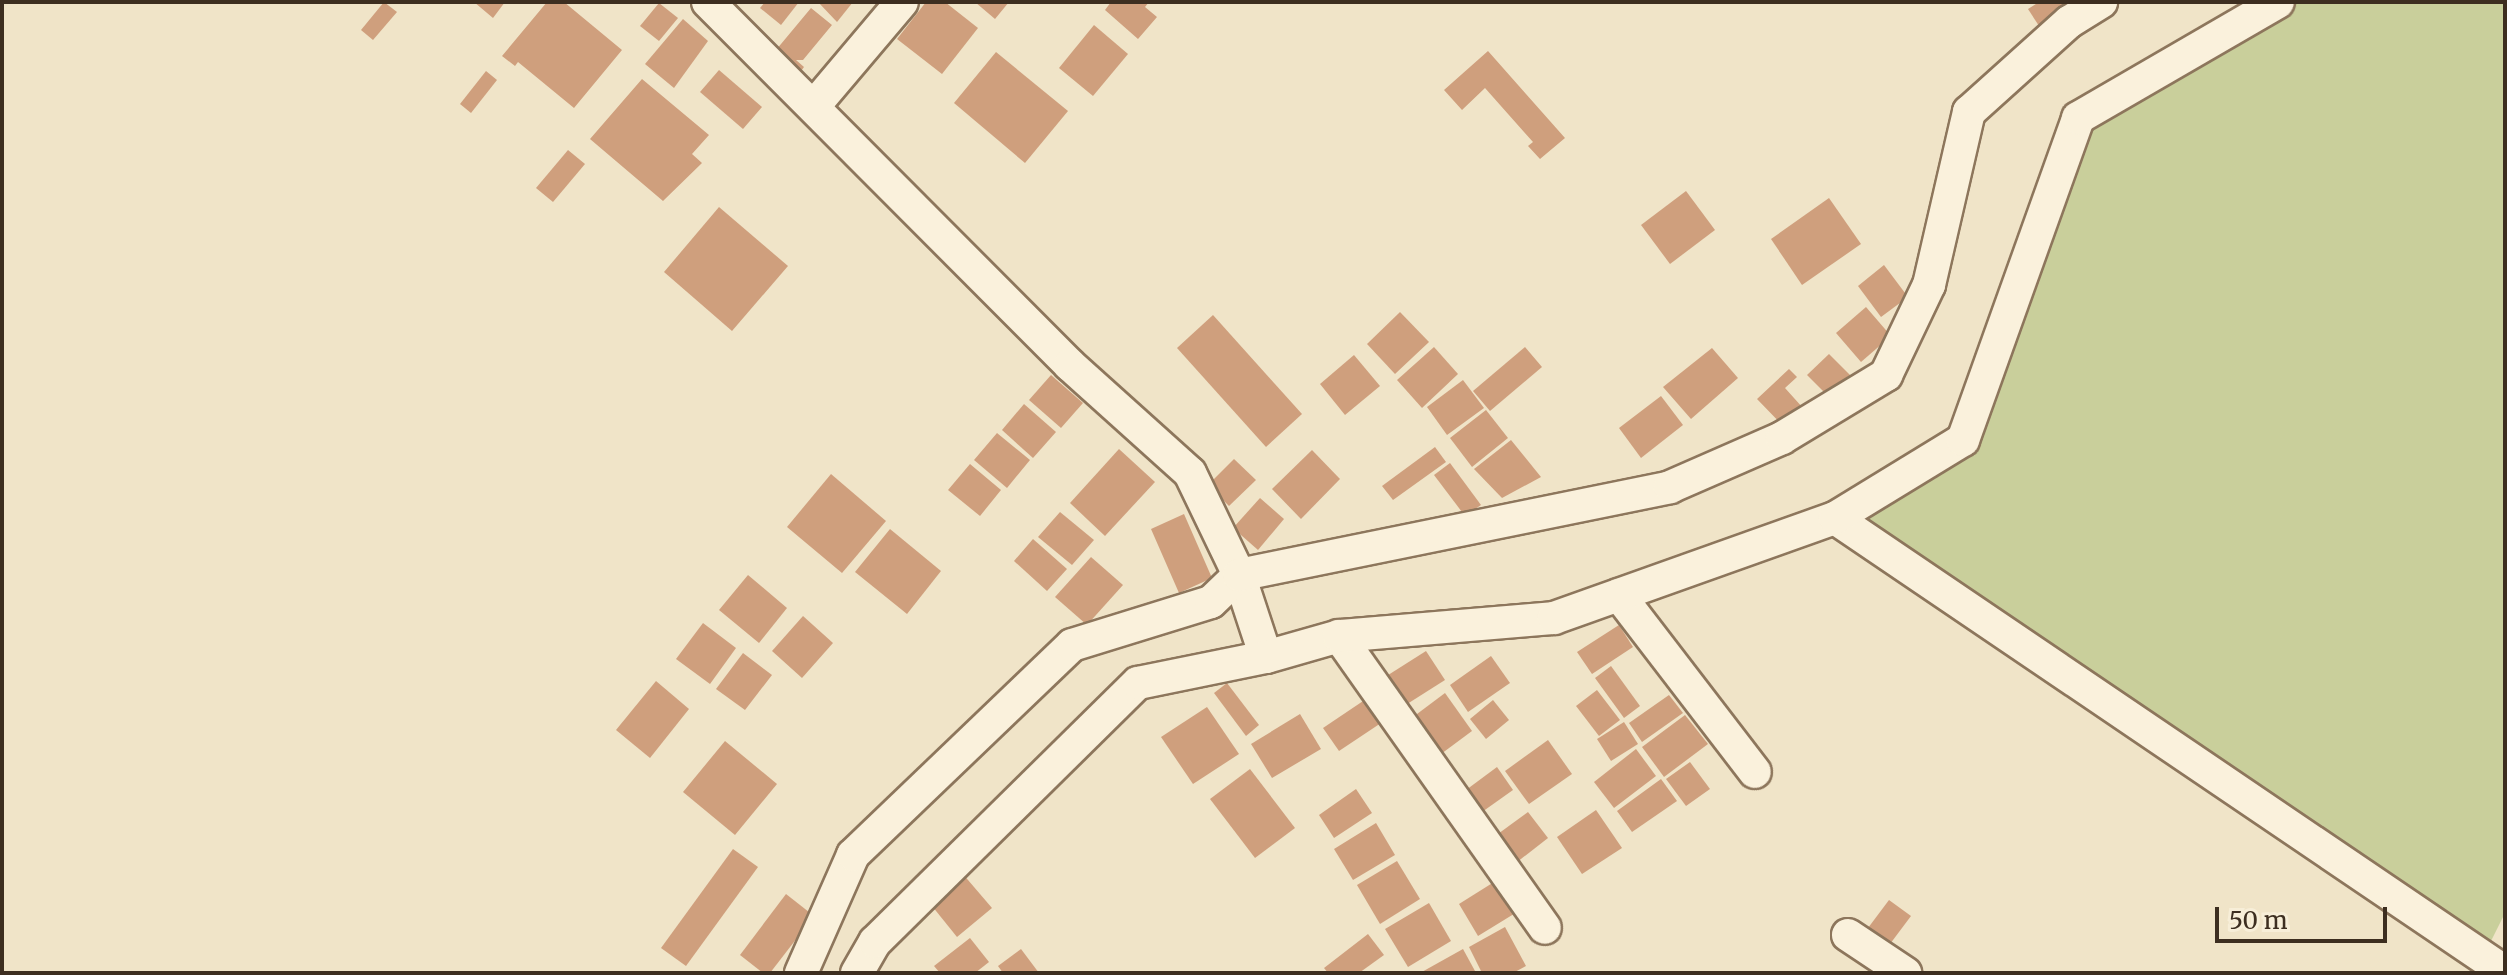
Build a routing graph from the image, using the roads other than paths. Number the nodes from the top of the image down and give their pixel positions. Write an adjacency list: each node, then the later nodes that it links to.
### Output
1 (708, 2): 5 (street)
2 (902, 2): 5 (street)
3 (2101, 2): 7 (street)
4 (2278, 2): 6 (street)
5 (814, 106): 7 (street)
6 (1835, 518): 8 (street); 14 (street)
7 (1239, 575): 10 (street); 15 (street)
8 (1619, 595): 9 (street); 11 (street)
9 (1339, 636): 10 (street); 12 (street)
10 (1266, 657): 16 (street)
11 (1755, 772)
12 (1545, 928)
13 (1848, 935): 17 (street)
14 (2505, 972)
15 (801, 973)
16 (857, 973)
17 (1905, 973)

